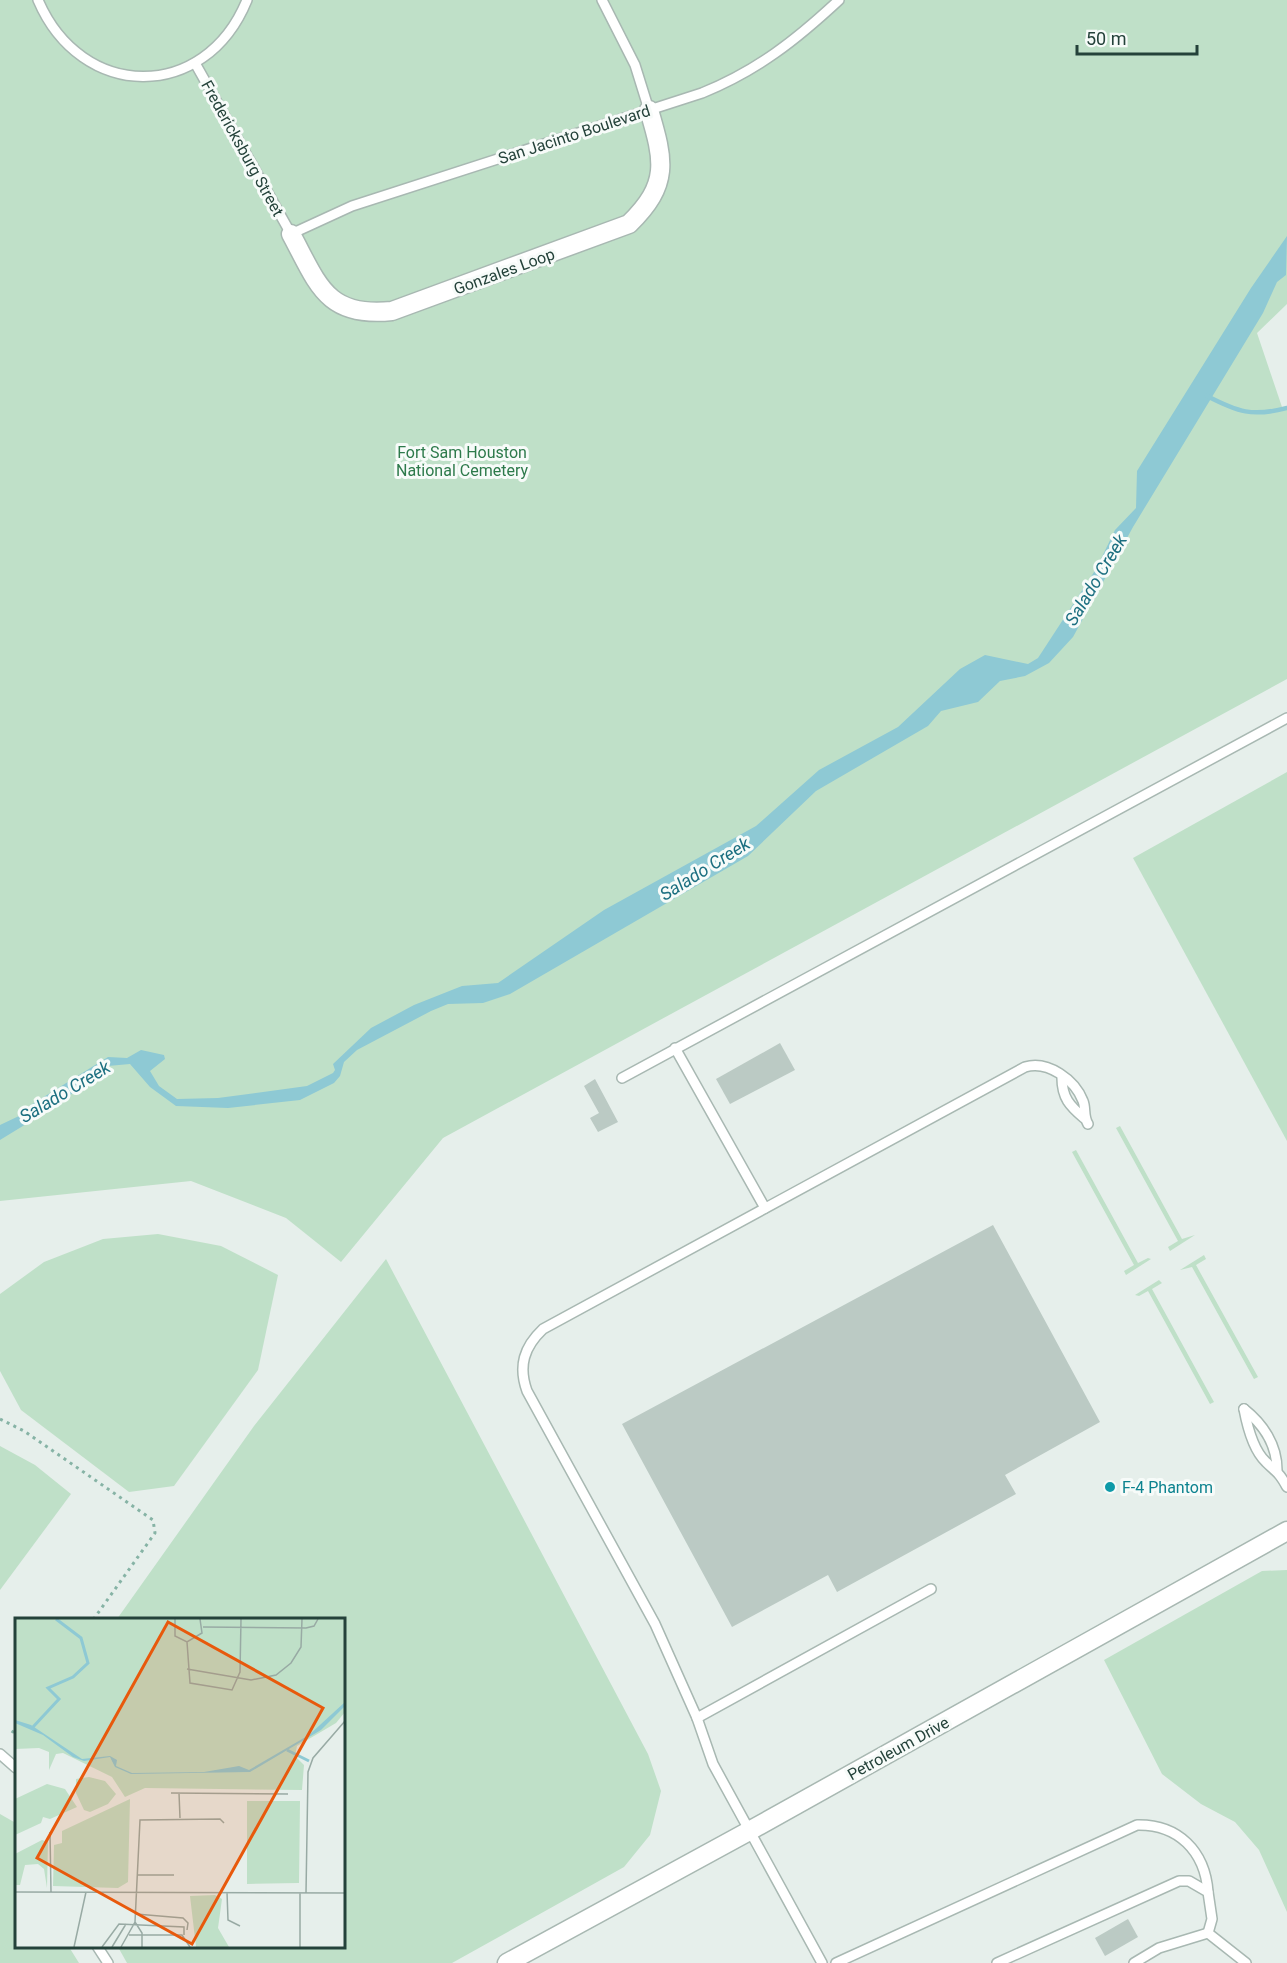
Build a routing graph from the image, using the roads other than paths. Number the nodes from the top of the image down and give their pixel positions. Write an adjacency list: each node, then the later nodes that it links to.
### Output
1 (38, 0): 5 (lane)
2 (247, 0): 5 (lane)
3 (602, 0): 6 (lane)
4 (839, 0): 6 (lane, San Jacinto Boulevard)
5 (195, 63): 7 (lane, Fredericksburg Street)
6 (649, 110): 7 (lane, San Jacinto Boulevard); 7 (street, Gonzales Loop)
7 (291, 234)
8 (1287, 718): 9 (lane)
9 (675, 1048): 10 (lane); 12 (lane)
10 (622, 1078)
11 (1062, 1078): 11 (lane); 12 (lane)
12 (765, 1208): 17 (lane)
13 (1277, 1470): 13 (lane); 14 (lane)
14 (1287, 1487)
15 (1287, 1531): 20 (street, Petroleum Drive)
16 (931, 1589): 17 (lane)
17 (697, 1718): 20 (lane)
18 (0, 1754): 19 (lane)
19 (15, 1767)
20 (751, 1830): 25 (street, Petroleum Drive); 26 (lane)
21 (1208, 1892): 22 (lane); 27 (lane); 28 (lane)
22 (1208, 1933): 29 (lane); 30 (lane)
23 (98, 1948): 24 (lane)
24 (108, 1963)
25 (507, 1963)
26 (822, 1963)
27 (836, 1963)
28 (997, 1963)
29 (1134, 1963)
30 (1246, 1963)

